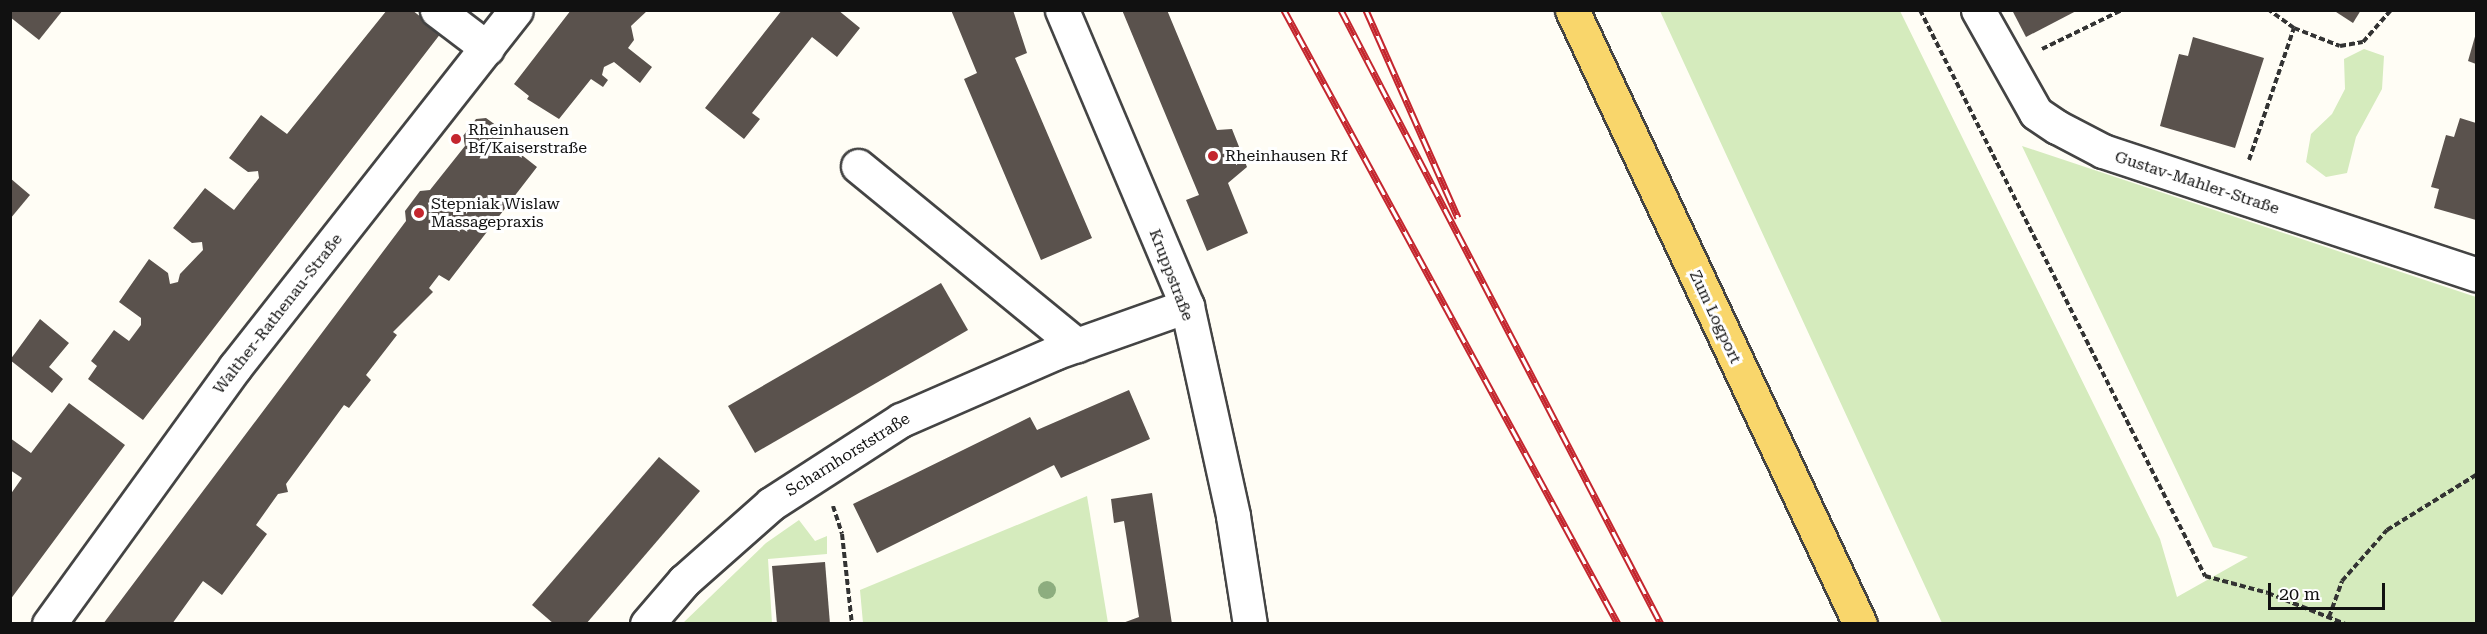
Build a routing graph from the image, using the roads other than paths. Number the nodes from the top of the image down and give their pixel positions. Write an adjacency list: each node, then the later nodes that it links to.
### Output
1 (437, 10): 6 (street)
2 (516, 10): 6 (street, Walther-Rathenau-Straße)
3 (1062, 10): 9 (street, Kruppstraße)
4 (1572, 10): 14 (main road, Zum Logport)
5 (1978, 10): 8 (street, Gustav-Mahler-Straße)
6 (487, 48): 11 (street, Walther-Rathenau-Straße)
7 (858, 166): 10 (street)
8 (2476, 274)
9 (1187, 306): 10 (street, Scharnhorststraße); 13 (street, Kruppstraße)
10 (1077, 345): 12 (street, Scharnhorststraße)
11 (49, 624)
12 (648, 624)
13 (1250, 624)
14 (1860, 624)

